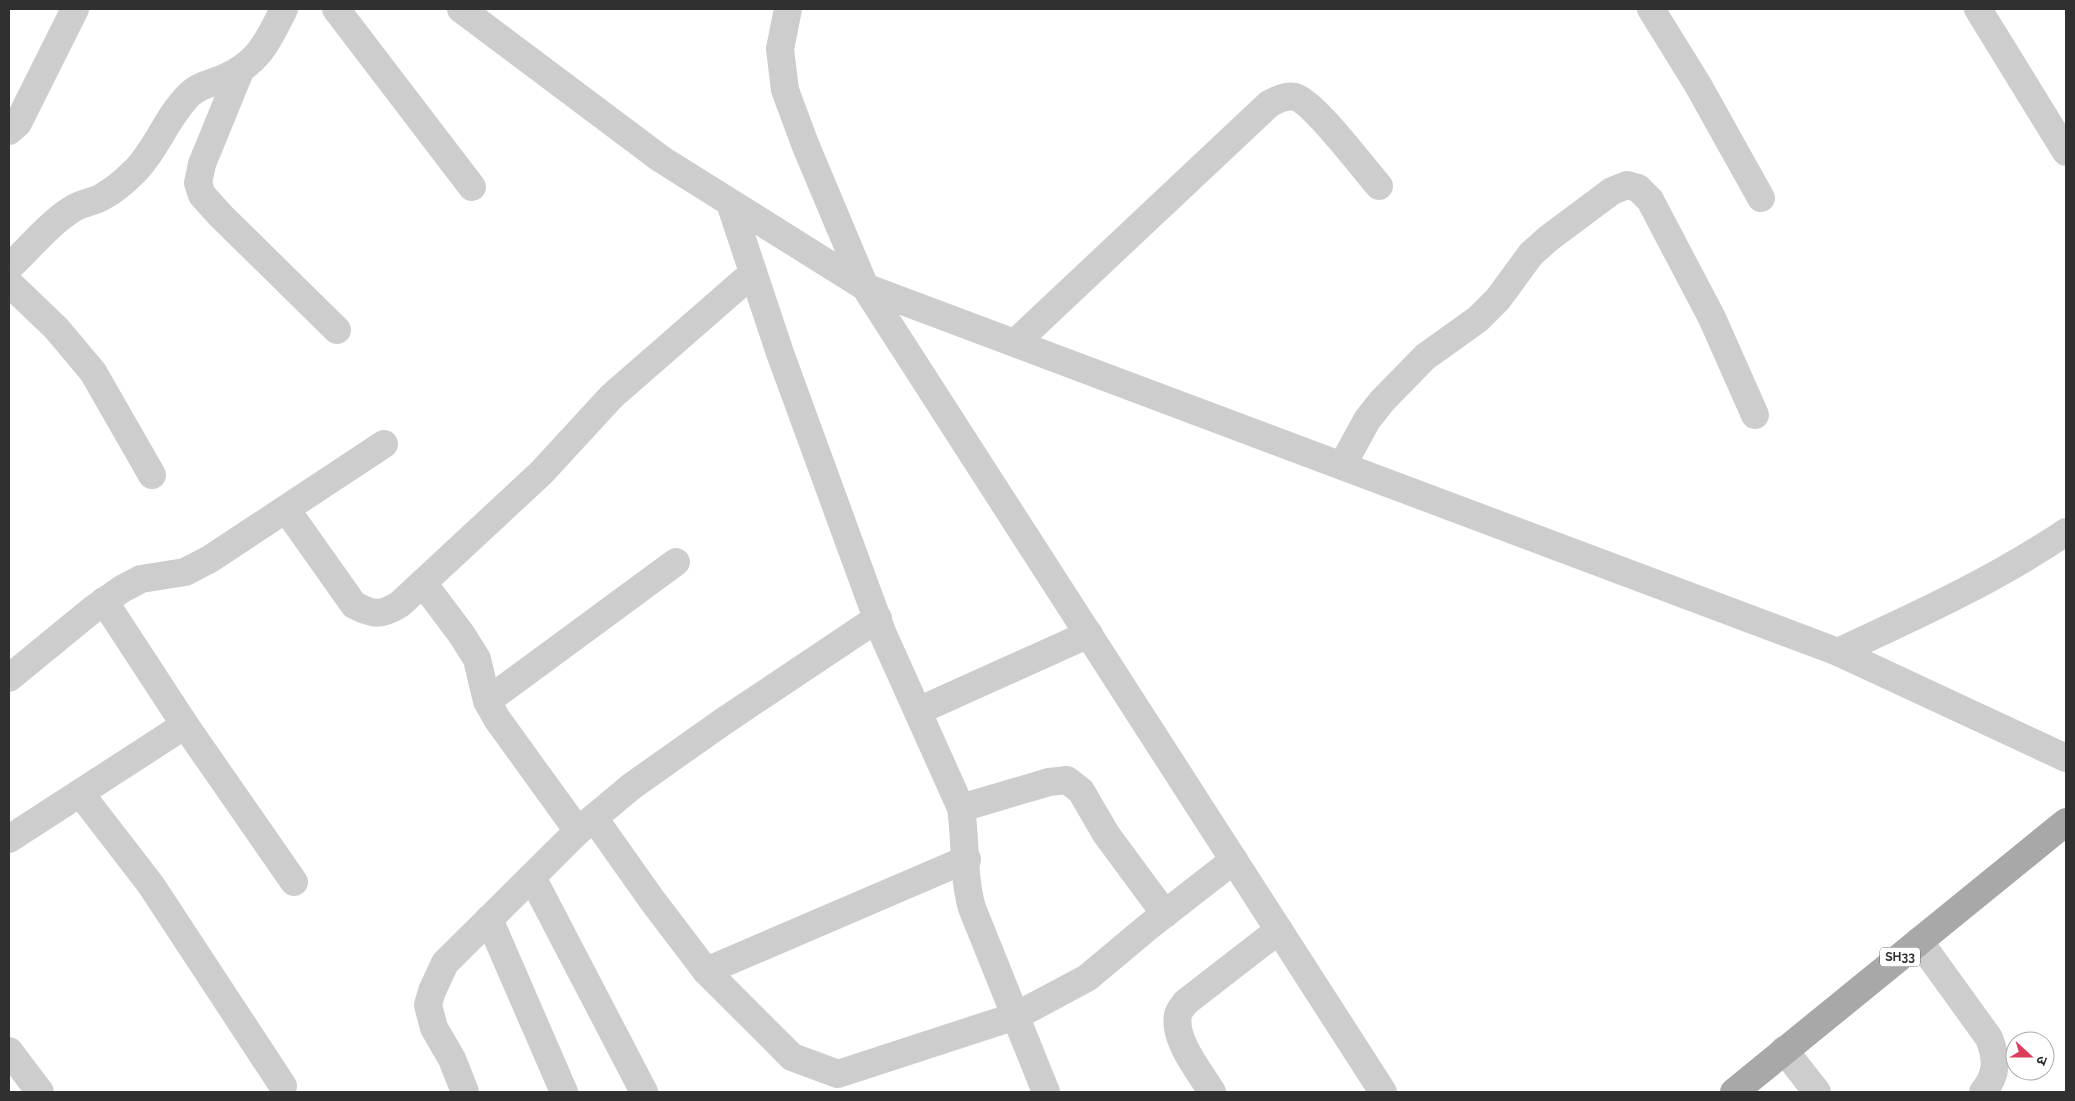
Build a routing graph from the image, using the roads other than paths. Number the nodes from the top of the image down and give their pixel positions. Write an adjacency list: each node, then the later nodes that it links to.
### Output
1 (75, 9): 9 (street)
2 (284, 9): 8 (street)
3 (336, 9): 12 (street)
4 (461, 9): 14 (street)
5 (788, 9): 18 (street)
6 (1651, 9): 13 (street)
7 (1978, 9): 10 (street)
8 (240, 71): 15 (street); 19 (street)
9 (9, 131)
10 (2066, 152)
11 (1379, 186): 20 (street)
12 (472, 187)
13 (1761, 198)
14 (730, 203): 16 (street); 18 (street)
15 (9, 267)
16 (753, 273): 28 (street); 30 (street)
17 (9, 283): 24 (street)
18 (865, 287): 20 (street); 31 (street)
19 (337, 330)
20 (1015, 343): 23 (street)
21 (1755, 415): 23 (street)
22 (384, 444): 25 (street)
23 (1342, 466): 32 (street)
24 (152, 474)
25 (286, 509): 28 (street); 29 (street)
26 (2066, 532): 32 (street)
27 (676, 562): 34 (street)
28 (423, 583): 34 (street)
29 (104, 601): 33 (street); 36 (street)
30 (878, 618): 35 (street); 41 (street)
31 (1089, 634): 35 (street); 44 (street)
32 (1838, 652): 37 (street)
33 (9, 678)
34 (487, 701): 41 (street)
35 (918, 711): 39 (street)
36 (185, 725): 38 (street); 46 (street)
37 (2066, 758)
38 (80, 793): 42 (street); 55 (street)
39 (962, 808): 43 (street); 47 (street)
40 (2066, 822): 50 (main road, SH33)
41 (586, 825): 45 (street); 51 (street)
42 (9, 839)
43 (966, 859): 51 (street); 52 (street)
44 (1234, 860): 47 (street); 49 (street)
45 (532, 877): 48 (street); 59 (street)
46 (294, 882)
47 (1165, 914): 52 (street)
48 (489, 919): 57 (street); 58 (street)
49 (1279, 930): 61 (street); 62 (street)
50 (1919, 941): 53 (main road, SH33); 65 (street)
51 (706, 971): 52 (street)
52 (1016, 1016): 60 (street)
53 (1784, 1050): 63 (main road, SH33); 64 (street)
54 (9, 1051): 56 (street)
55 (283, 1086)
56 (40, 1092)
57 (465, 1092)
58 (564, 1092)
59 (644, 1092)
60 (1046, 1092)
61 (1212, 1092)
62 (1383, 1092)
63 (1734, 1092)
64 (1817, 1092)
65 (1983, 1092)

